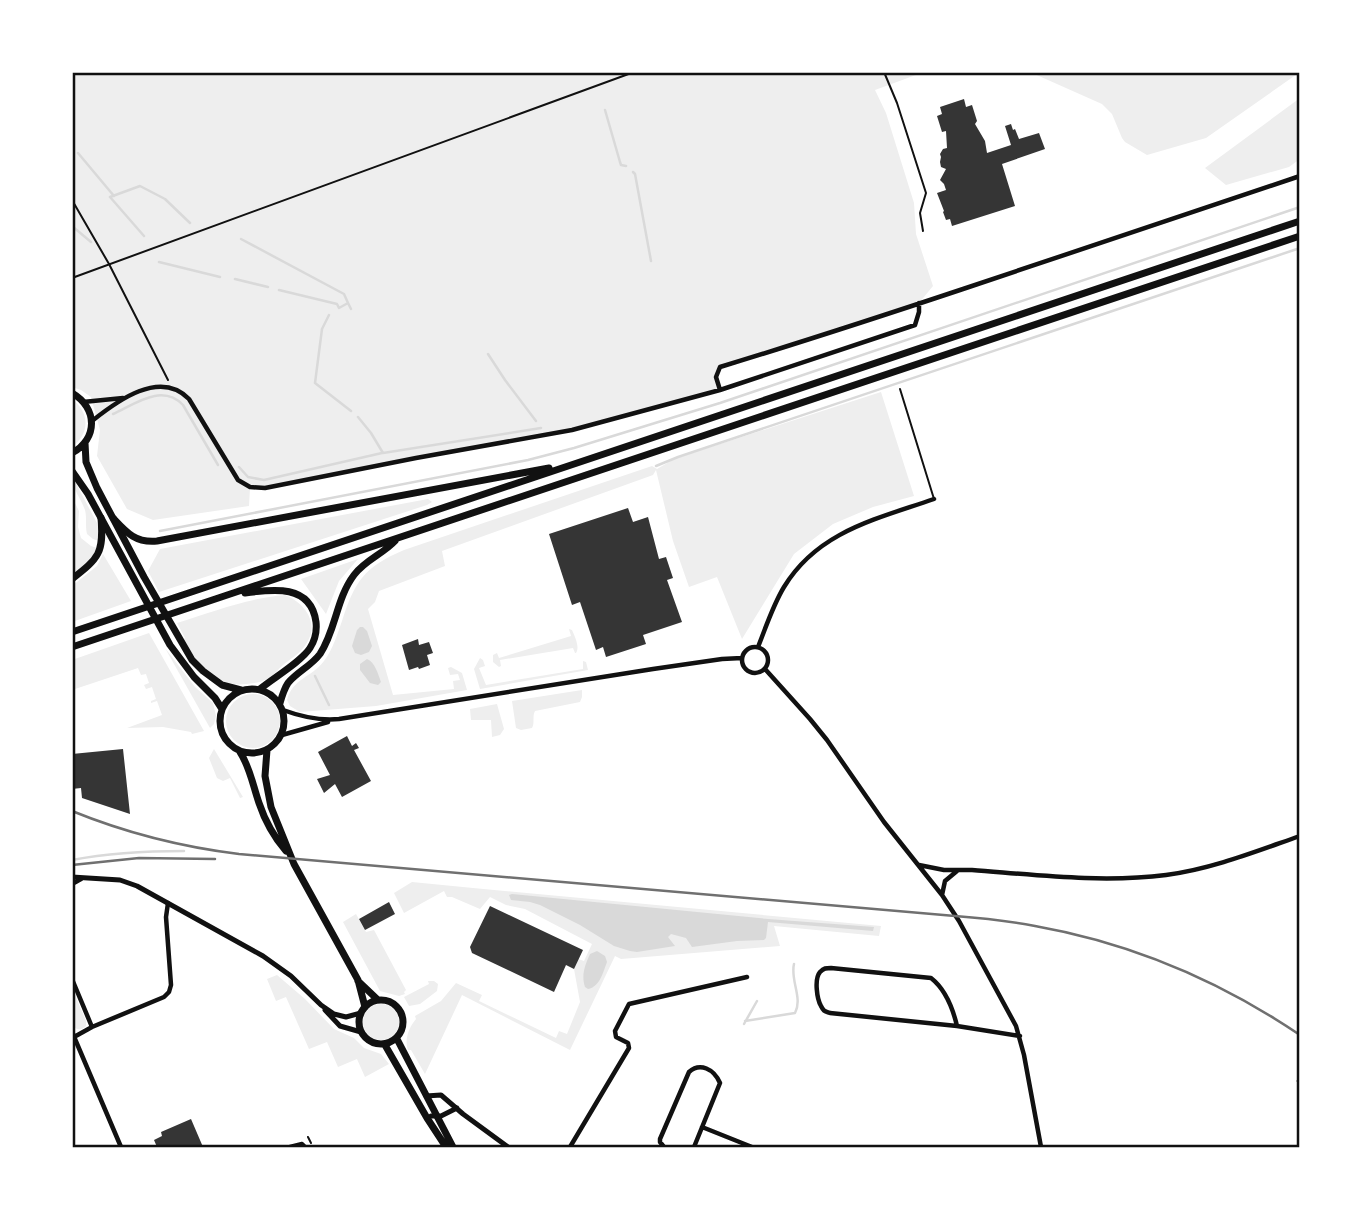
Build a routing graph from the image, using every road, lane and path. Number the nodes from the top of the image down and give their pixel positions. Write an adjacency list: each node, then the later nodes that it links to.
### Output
1 (634, 72): 8 (path)
2 (884, 72): 6 (path)
3 (1300, 176): 10 (street)
4 (72, 200): 8 (path)
5 (1300, 221): 20 (main road)
6 (923, 231)
7 (1300, 236): 25 (main road)
8 (109, 264): 9 (path); 11 (path)
9 (72, 278)
10 (919, 303): 13 (street); 13 (street)
11 (172, 387): 13 (street); 15 (street)
12 (900, 389): 22 (lane)
13 (720, 390)
14 (72, 393): 16 (main road)
15 (124, 398): 16 (street); 17 (street)
16 (83, 402): 17 (main road)
17 (91, 422): 18 (main road)
18 (85, 443): 19 (main road); 24 (main road)
19 (72, 453)
20 (577, 463): 24 (main road); 28 (main road)
21 (72, 471): 23 (main road)
22 (934, 499): 30 (street)
23 (101, 518): 26 (main road); 36 (main road)
24 (114, 519): 34 (main road)
25 (397, 538): 27 (main road); 35 (main road)
26 (72, 579)
27 (231, 594): 29 (main road); 33 (main road)
28 (72, 632)
29 (72, 647)
30 (758, 647): 31 (street); 32 (street)
31 (742, 658): 32 (street); 37 (street)
32 (765, 669): 43 (street)
33 (260, 689): 34 (main road); 35 (main road)
34 (241, 690): 36 (main road)
35 (281, 706): 37 (street); 38 (main road)
36 (222, 709): 40 (main road)
37 (339, 719): 38 (street)
38 (282, 735): 39 (main road)
39 (267, 750): 40 (main road); 42 (main road)
40 (240, 751): 42 (main road)
41 (1300, 836): 44 (street)
42 (292, 859): 52 (main road)
43 (918, 865): 44 (street); 48 (street)
44 (958, 871): 48 (street)
45 (72, 877): 46 (street)
46 (81, 879): 47 (street); 49 (street)
47 (72, 884)
48 (942, 895): 60 (street)
49 (169, 903): 54 (street); 57 (street)
50 (747, 977): 73 (street)
51 (72, 979): 57 (street)
52 (358, 980): 53 (main road); 55 (main road)
53 (378, 1000): 55 (main road); 61 (main road)
54 (321, 1005): 55 (street); 58 (street)
55 (363, 1010): 58 (main road)
56 (957, 1026): 56 (street); 60 (street)
57 (92, 1027): 59 (street)
58 (361, 1032): 62 (main road)
59 (73, 1035): 68 (street)
60 (1020, 1036): 77 (street)
61 (397, 1039): 62 (main road); 63 (main road)
62 (385, 1045): 65 (main road)
63 (426, 1096): 64 (street); 65 (main road)
64 (457, 1108): 65 (street); 72 (street)
65 (431, 1116): 70 (main road); 71 (main road)
66 (702, 1127): 74 (street); 75 (street); 76 (street)
67 (304, 1145): 69 (street)
68 (121, 1147)
69 (290, 1147)
70 (446, 1147)
71 (453, 1147)
72 (508, 1147)
73 (570, 1147)
74 (664, 1147)
75 (694, 1147)
76 (752, 1147)
77 (1041, 1147)

